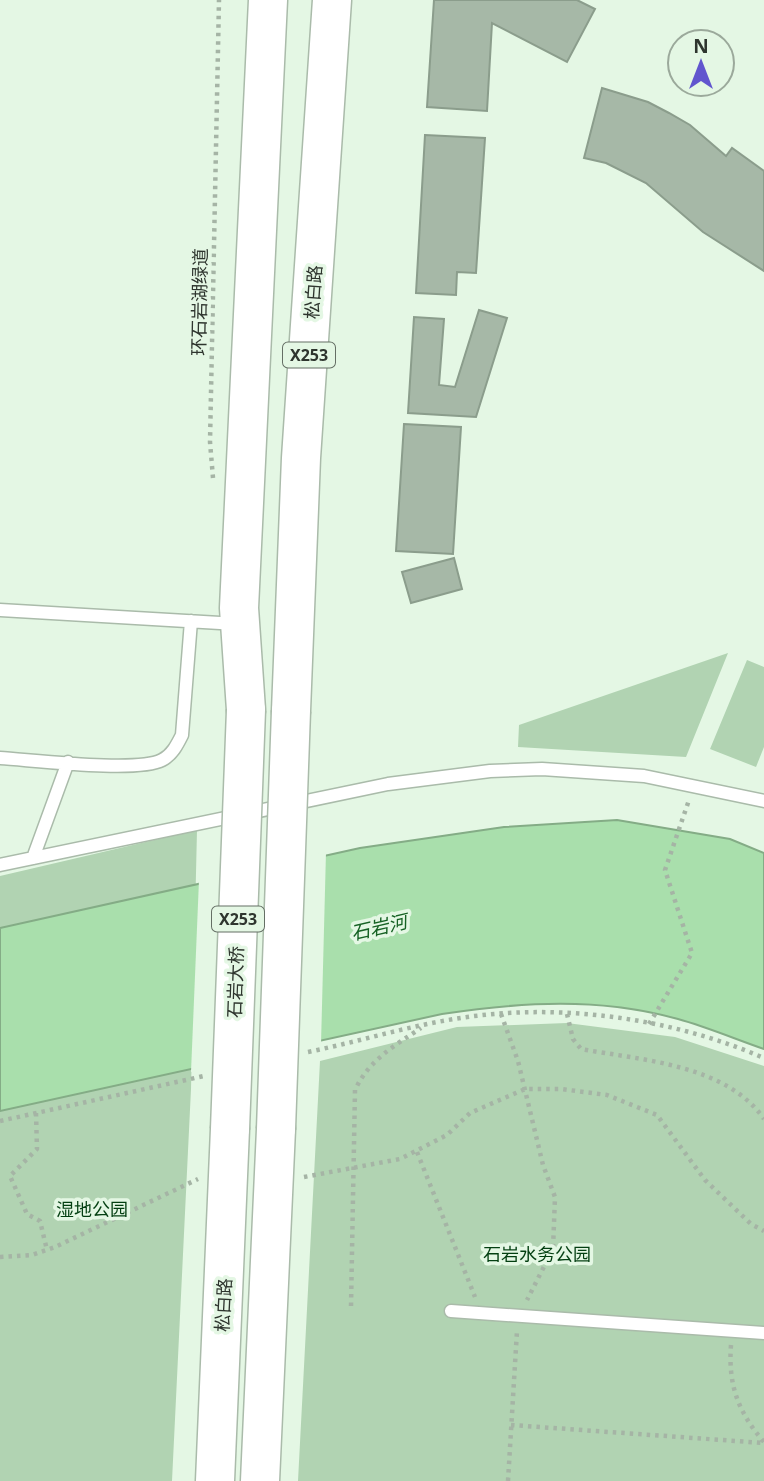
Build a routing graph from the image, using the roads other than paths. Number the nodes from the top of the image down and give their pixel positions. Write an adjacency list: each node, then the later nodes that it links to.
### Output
1 (333, 6): 15 (main road, 松白路 / X253, bridge)
2 (264, 9): 5 (main road, X253)
3 (0, 610): 4 (lane)
4 (191, 621): 5 (lane); 7 (lane)
5 (240, 624): 11 (main road, 石岩大桥 / X253, bridge)
6 (0, 758): 7 (lane)
7 (68, 762): 9 (lane)
8 (764, 801): 9 (lane)
9 (33, 858): 10 (lane)
10 (0, 865)
11 (230, 1129): 14 (main road, 松白路 / X253)
12 (451, 1311): 13 (lane)
13 (764, 1333)
14 (215, 1481)
15 (260, 1481)

